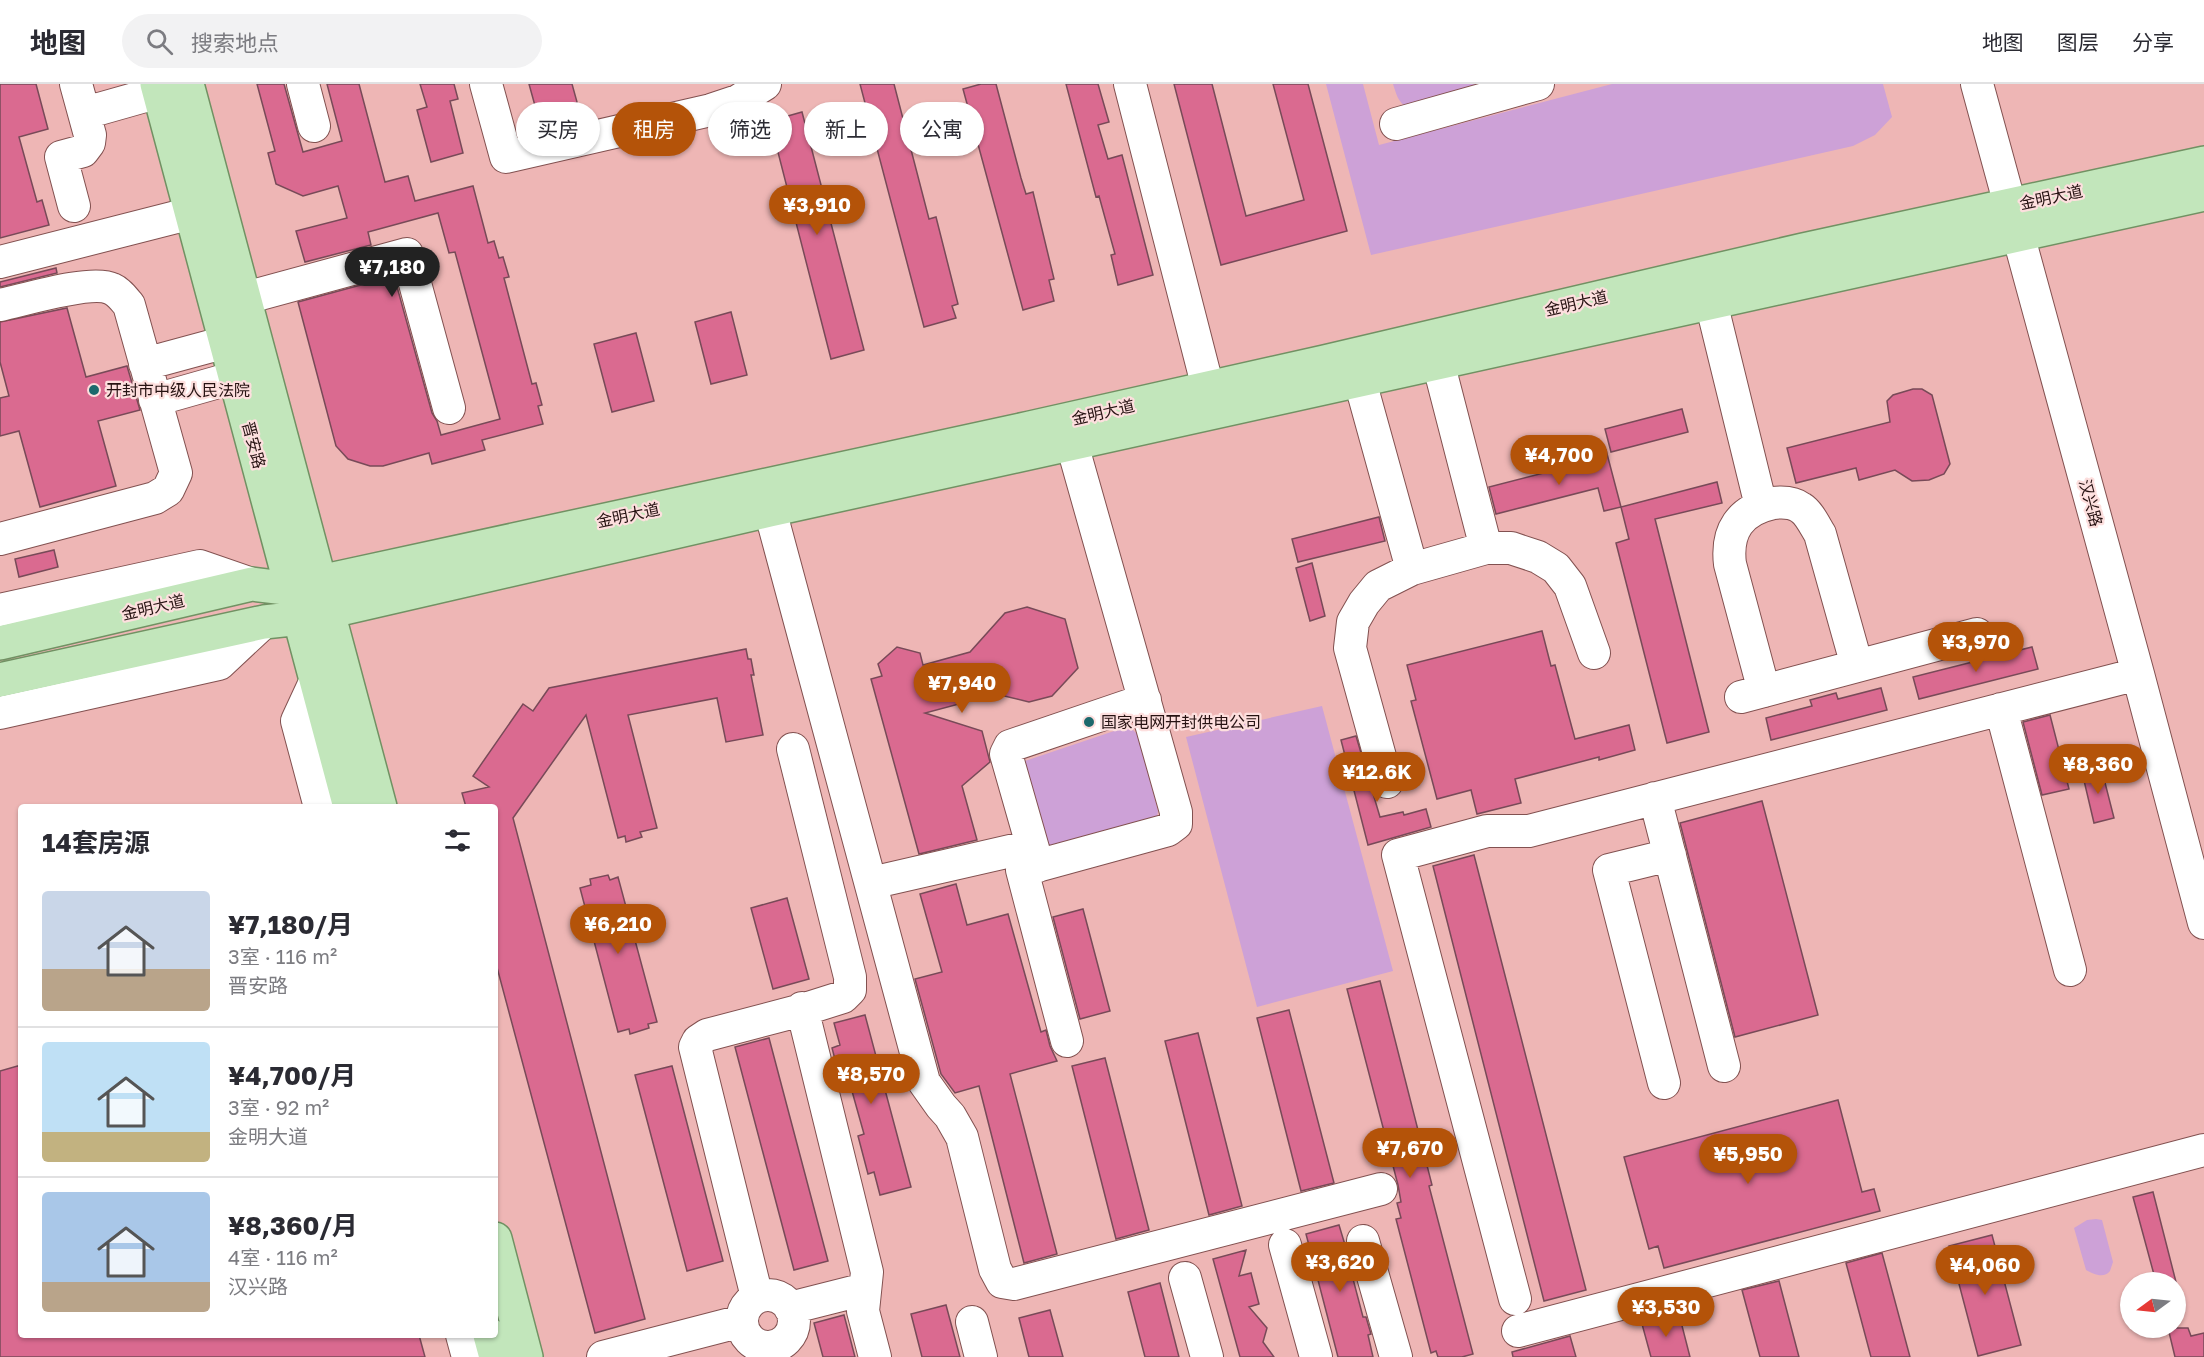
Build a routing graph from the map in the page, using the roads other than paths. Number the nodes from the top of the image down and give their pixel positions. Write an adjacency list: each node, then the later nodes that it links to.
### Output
1 (303, 84): 11 (street)
2 (486, 84): 3 (street)
3 (765, 84)
4 (1130, 84): 26 (street)
5 (1977, 84): 16 (street, 汉兴路)
6 (1994, 84): 16 (street, 汉兴路)
7 (1526, 86): 10 (street)
8 (167, 87): 9 (street); 15 (main road, 晋安路); 18 (main road, 晋安路)
9 (81, 98): 14 (street)
10 (1396, 124)
11 (314, 126)
12 (2204, 163): 16 (main road, 金明大道)
13 (2204, 194): 16 (main road, 金明大道)
14 (74, 206)
15 (192, 213): 17 (street); 21 (main road, 晋安路)
16 (2022, 219): 19 (main road, 金明大道); 26 (main road, 金明大道); 43 (street, 汉兴路); 57 (street, 汉兴路)
17 (0, 262)
18 (245, 298): 28 (street); 36 (main road, 晋安路)
19 (1712, 302): 22 (main road, 金明大道); 30 (street)
20 (0, 305): 23 (street)
21 (226, 342): 23 (street); 24 (main road, 晋安路)
22 (1438, 362): 25 (main road, 金明大道); 33 (street)
23 (145, 364): 27 (street)
24 (236, 377): 27 (street); 36 (main road, 晋安路)
25 (1360, 381): 29 (main road, 金明大道); 34 (street)
26 (1208, 388): 36 (main road, 金明大道)
27 (155, 400): 32 (street)
28 (449, 408)
29 (1072, 444): 31 (main road, 金明大道); 46 (street)
30 (1761, 506): 42 (street); 42 (street)
31 (770, 510): 36 (main road, 金明大道); 58 (street)
32 (0, 539)
33 (1486, 548): 34 (street); 41 (street)
34 (1412, 569): 50 (street)
35 (252, 584): 36 (main road, 金明大道); 37 (street); 40 (main road, 金明大道)
36 (310, 600): 38 (main road, 金明大道); 44 (main road, 晋安路); 54 (main road, 晋安路)
37 (0, 610)
38 (264, 622): 45 (main road, 金明大道); 48 (street)
39 (1977, 634): 42 (street)
40 (0, 643)
41 (1594, 653)
42 (1857, 666)
43 (2138, 674): 47 (street); 59 (street, 汉兴路)
44 (316, 680): 52 (street); 53 (main road, 晋安路)
45 (0, 681)
46 (1145, 700): 56 (street); 56 (street)
47 (2001, 709): 51 (street); 60 (street)
48 (0, 713)
49 (793, 749): 61 (street)
50 (1387, 782)
51 (1655, 798): 55 (street); 72 (street)
52 (319, 804)
53 (349, 804)
54 (379, 804)
55 (1670, 855): 63 (street); 64 (street)
56 (1035, 856): 58 (street); 62 (street)
57 (2204, 862)
58 (871, 883): 66 (street)
59 (2204, 923)
60 (2070, 970)
61 (802, 1009): 71 (street); 74 (street)
62 (1067, 1041)
63 (1724, 1066)
64 (1664, 1083)
65 (2204, 1150): 76 (street)
66 (1381, 1190)
67 (1364, 1241): 88 (street)
68 (1285, 1245): 87 (street)
69 (498, 1250): 82 (main road)
70 (1185, 1278): 86 (street)
71 (865, 1289): 73 (street); 84 (street)
72 (1515, 1299)
73 (790, 1308): 74 (street); 79 (street)
74 (749, 1309): 79 (street); 83 (street)
75 (972, 1322): 85 (street)
76 (1518, 1331)
77 (463, 1338): 80 (street)
78 (491, 1338): 81 (main road)
79 (785, 1350)
80 (468, 1357)
81 (496, 1357)
82 (526, 1357)
83 (603, 1357)
84 (875, 1357)
85 (981, 1357)
86 (1207, 1357)
87 (1316, 1357)
88 (1396, 1357)

